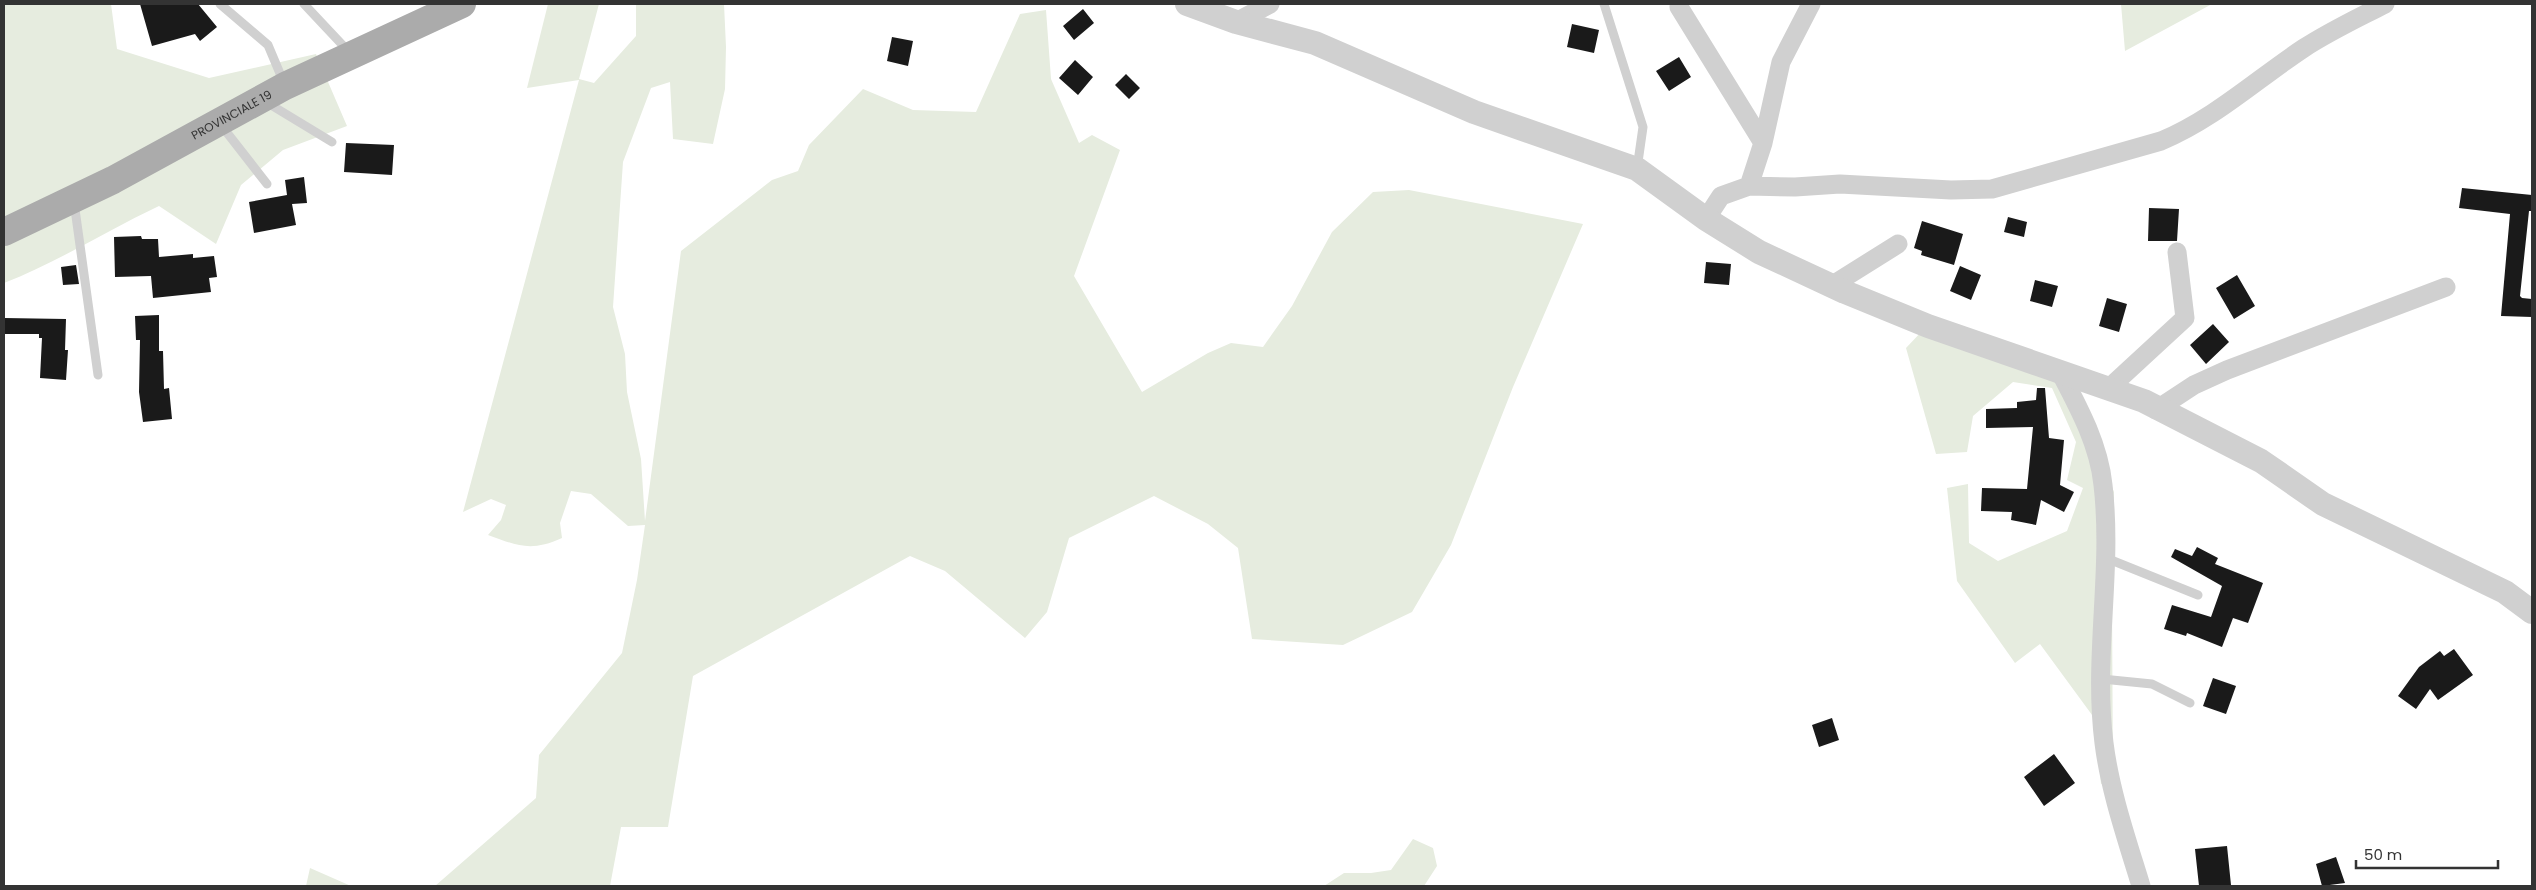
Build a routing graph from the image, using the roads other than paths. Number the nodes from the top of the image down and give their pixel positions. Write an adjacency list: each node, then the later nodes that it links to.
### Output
1 (220, 4): 12 (lane)
2 (304, 4): 11 (lane)
3 (1187, 4): 10 (street)
4 (1270, 4): 10 (street)
5 (1604, 4): 17 (lane)
6 (1811, 4): 16 (street)
7 (2384, 4): 19 (street)
8 (445, 8): 11 (main road, PROVINCIALE 19)
9 (1679, 8): 16 (street)
10 (1236, 22): 17 (street)
11 (352, 55): 12 (main road, PROVINCIALE 19)
12 (285, 86): 13 (main road, PROVINCIALE 19)
13 (261, 99): 14 (main road, PROVINCIALE 19); 15 (lane)
14 (220, 123): 18 (lane); 20 (main road, PROVINCIALE 19)
15 (332, 142)
16 (1763, 143): 19 (street)
17 (1637, 169): 21 (street)
18 (267, 184)
19 (1749, 186): 21 (street)
20 (74, 199): 22 (main road, PROVINCIALE 19); 28 (lane)
21 (1706, 219): 25 (street)
22 (4, 232)
23 (1898, 244): 25 (street)
24 (2177, 252): 29 (street)
25 (1831, 286): 27 (street)
26 (2446, 287): 30 (street)
27 (2060, 372): 29 (street); 31 (street)
28 (98, 375)
29 (2108, 389): 30 (street)
30 (2156, 410): 33 (street)
31 (2106, 558): 32 (lane); 34 (street)
32 (2198, 595)
33 (2532, 612)
34 (2102, 678): 35 (lane); 36 (street)
35 (2190, 703)
36 (2141, 886)

